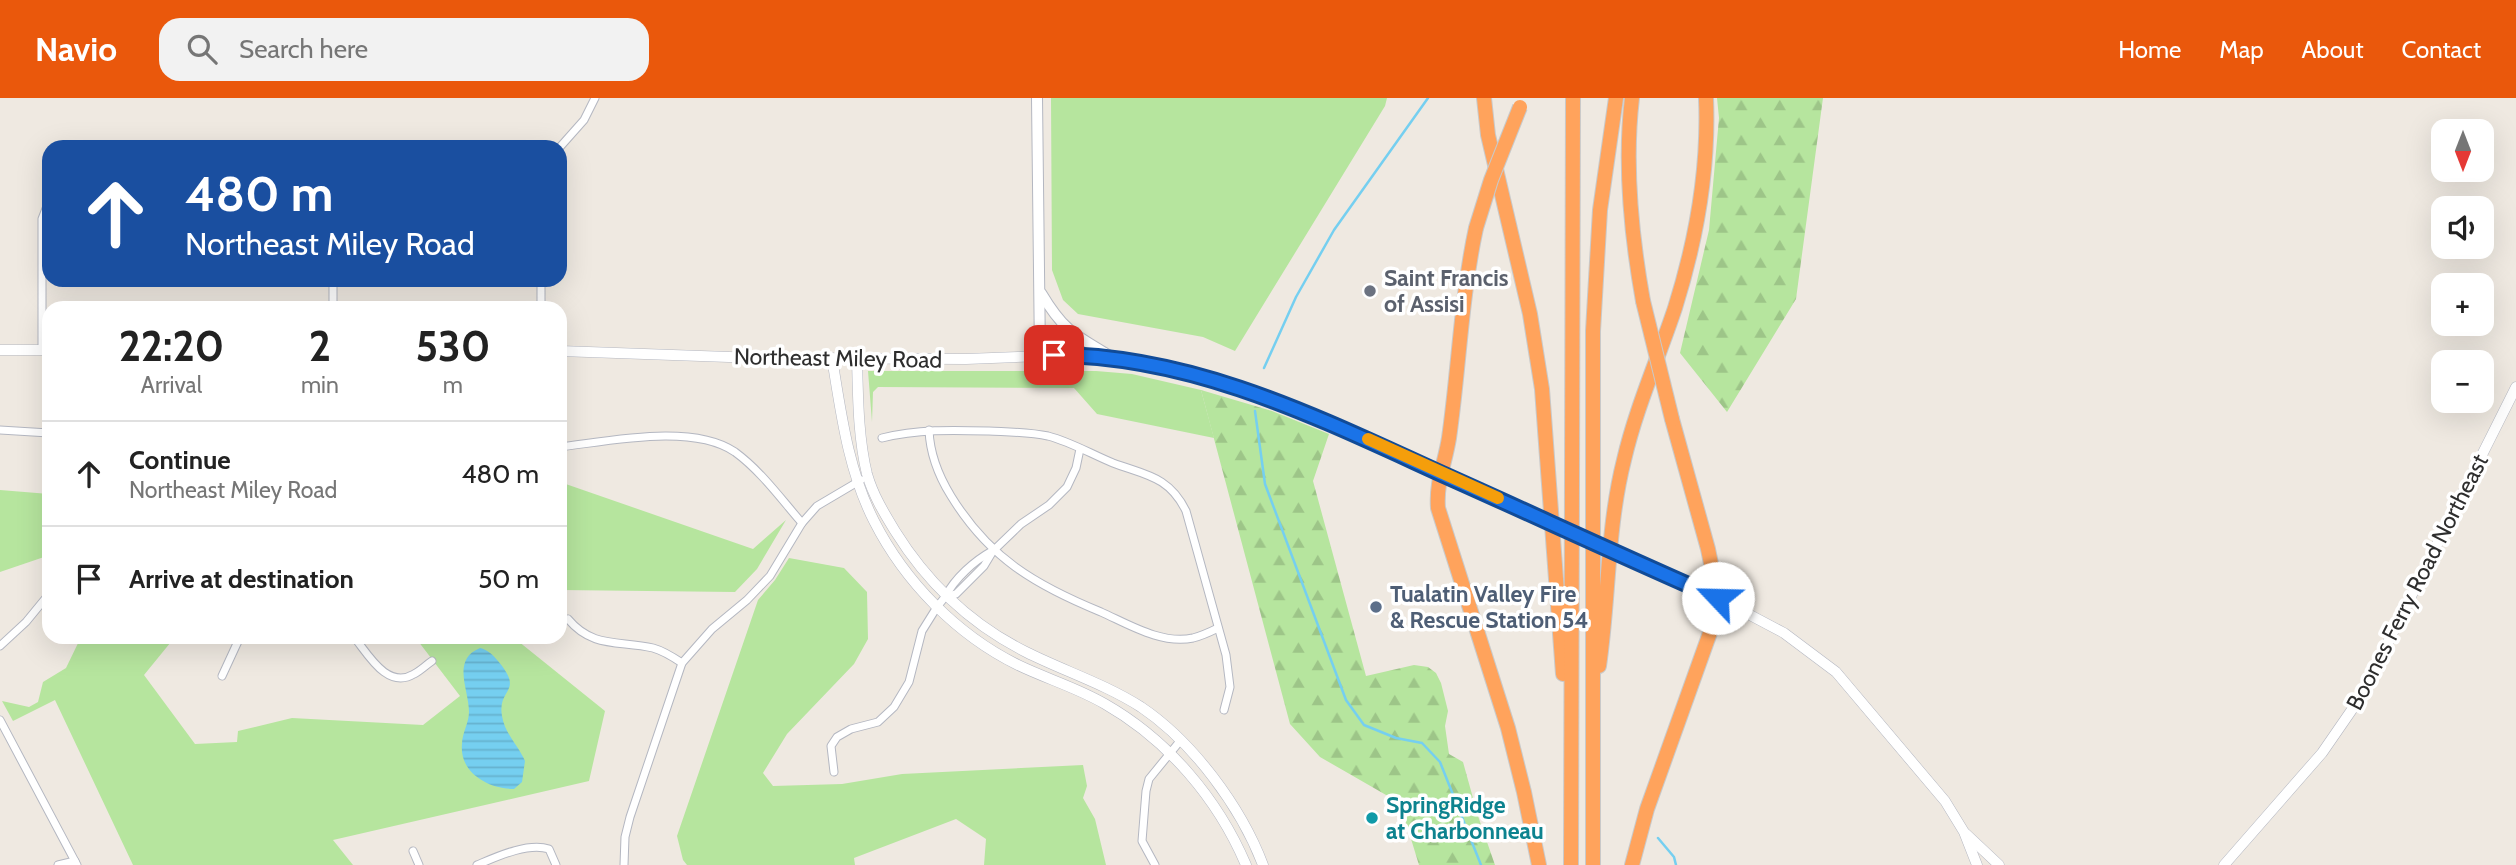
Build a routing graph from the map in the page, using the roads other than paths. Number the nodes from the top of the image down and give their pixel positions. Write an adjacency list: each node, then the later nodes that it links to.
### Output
1 (595, 98): 9 (street)
2 (1037, 98): 12 (main road)
3 (1484, 98): 48 (highway)
4 (1573, 98): 48 (highway)
5 (1616, 98): 45 (highway)
6 (1632, 98): 33 (highway, bridge)
7 (1706, 98): 45 (highway)
8 (1522, 102): 27 (highway, bridge)
9 (565, 140)
10 (42, 221): 11 (street)
11 (42, 251)
12 (1039, 291): 16 (main road); 19 (main road)
13 (0, 350): 14 (street)
14 (42, 350)
15 (567, 351): 17 (street, Northeast Miley Road)
16 (1040, 356): 18 (street, Northeast Miley Road); 19 (main road, Northeast Miley Road)
17 (832, 358): 18 (street, Northeast Miley Road); 29 (street)
18 (857, 358): 28 (street)
19 (1116, 359): 27 (main road)
20 (2516, 387): 68 (street, Boones Ferry Road Northeast)
21 (0, 430): 23 (street)
22 (929, 430): 24 (street); 26 (street); 31 (street)
23 (42, 433)
24 (882, 438)
25 (567, 446): 30 (street)
26 (1080, 449): 31 (street); 37 (street)
27 (1440, 472): 33 (main road, bridge); 62 (highway)
28 (868, 476): 29 (street); 32 (street)
29 (858, 482): 30 (street); 35 (street)
30 (802, 523): 42 (street)
31 (993, 551): 32 (street); 37 (street)
32 (945, 597): 35 (street); 47 (street)
33 (1718, 598): 51 (street); 65 (highway)
34 (42, 603): 40 (street)
35 (937, 607): 49 (street); 50 (street)
36 (568, 619): 42 (street)
37 (1218, 628): 44 (street)
38 (237, 644): 43 (street)
39 (360, 644): 41 (street)
40 (0, 646)
41 (432, 661)
42 (682, 663): 58 (street)
43 (222, 676)
44 (1224, 710)
45 (1592, 716): 64 (highway)
46 (0, 721): 53 (street)
47 (1180, 741): 49 (street); 61 (street)
48 (1571, 749): 63 (highway)
49 (1169, 753): 59 (street); 60 (street)
50 (834, 772)
51 (1964, 832): 66 (street); 67 (street)
52 (413, 851): 55 (street)
53 (76, 863): 54 (street)
54 (58, 865)
55 (419, 865)
56 (477, 865): 57 (street)
57 (556, 865)
58 (624, 865)
59 (1155, 865)
60 (1246, 865)
61 (1263, 865)
62 (1539, 865)
63 (1571, 865)
64 (1592, 865)
65 (1632, 865)
66 (1977, 865)
67 (1998, 865)
68 (2224, 865)

